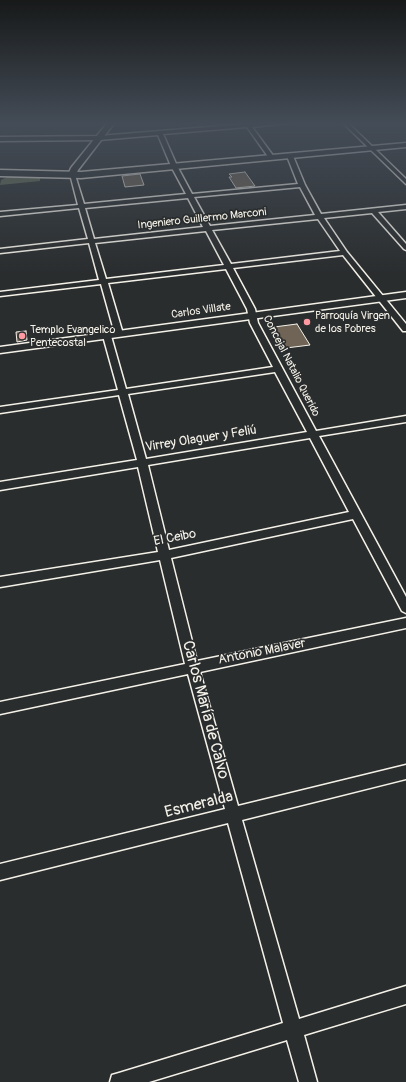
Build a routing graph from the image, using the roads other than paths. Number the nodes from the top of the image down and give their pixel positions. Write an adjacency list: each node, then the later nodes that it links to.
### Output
1 (100, 172): 6 (main road)
2 (177, 172): 9 (street, Concejal Natalio Querido)
3 (297, 172): 8 (street)
4 (396, 172): 7 (street)
5 (0, 173): 6 (main road)
6 (72, 175): 10 (street)
7 (406, 182)
8 (302, 185): 9 (street); 14 (street)
9 (190, 196): 10 (street); 15 (street, Concejal Natalio Querido)
10 (81, 206): 13 (street); 16 (street)
11 (406, 207): 12 (street, Ingeniero Guillermo Marconi)
12 (373, 210): 14 (street, Ingeniero Guillermo Marconi); 17 (street)
13 (0, 214)
14 (319, 216): 15 (street, Ingeniero Guillermo Marconi); 19 (street)
15 (209, 228): 16 (street, Ingeniero Guillermo Marconi); 20 (street, Concejal Natalio Querido)
16 (92, 241): 18 (street, Ingeniero Guillermo Marconi); 21 (street)
17 (406, 248)
18 (0, 251)
19 (345, 253): 20 (street); 24 (street)
20 (229, 267): 21 (street); 25 (street, Concejal Natalio Querido)
21 (103, 282): 22 (street); 27 (street)
22 (0, 294)
23 (406, 295): 24 (street, Carlos Villate)
24 (382, 299): 25 (street, Carlos Villate); 26 (street)
25 (252, 317): 27 (street, Carlos Villate); 30 (street, Concejal Natalio Querido)
26 (406, 329)
27 (119, 334): 28 (street, Carlos Villate)
28 (107, 336): 29 (street, Carlos Villate); 31 (street, Carlos María de Calvo)
29 (0, 350)
30 (278, 369): 31 (street); 34 (street, Concejal Natalio Querido)
31 (124, 393): 32 (street); 35 (street, Carlos María de Calvo)
32 (0, 410)
33 (406, 419): 34 (street, Virrey Olaguer y Feliú)
34 (312, 434): 35 (street, Virrey Olaguer y Feliú); 37 (street, Concejal Natalio Querido)
35 (142, 462): 36 (street, Virrey Olaguer y Feliú); 38 (street, Carlos María de Calvo)
36 (0, 486)
37 (355, 516): 38 (street, El Ceibo); 40 (street, Concejal Natalio Querido)
38 (164, 554): 39 (street, El Ceibo); 42 (street, Carlos María de Calvo)
39 (0, 582)
40 (406, 608)
41 (406, 623): 42 (street, Antonio Malaver)
42 (192, 666): 43 (street, Antonio Malaver); 45 (street, Carlos María de Calvo)
43 (0, 708)
44 (406, 772): 45 (street, Esmeralda)
45 (233, 815): 46 (street, Esmeralda); 48 (street, Carlos María de Calvo)
46 (0, 872)
47 (406, 995): 48 (street)
48 (293, 1028): 49 (street); 50 (street, Carlos María de Calvo)
49 (119, 1082)
50 (308, 1082)

